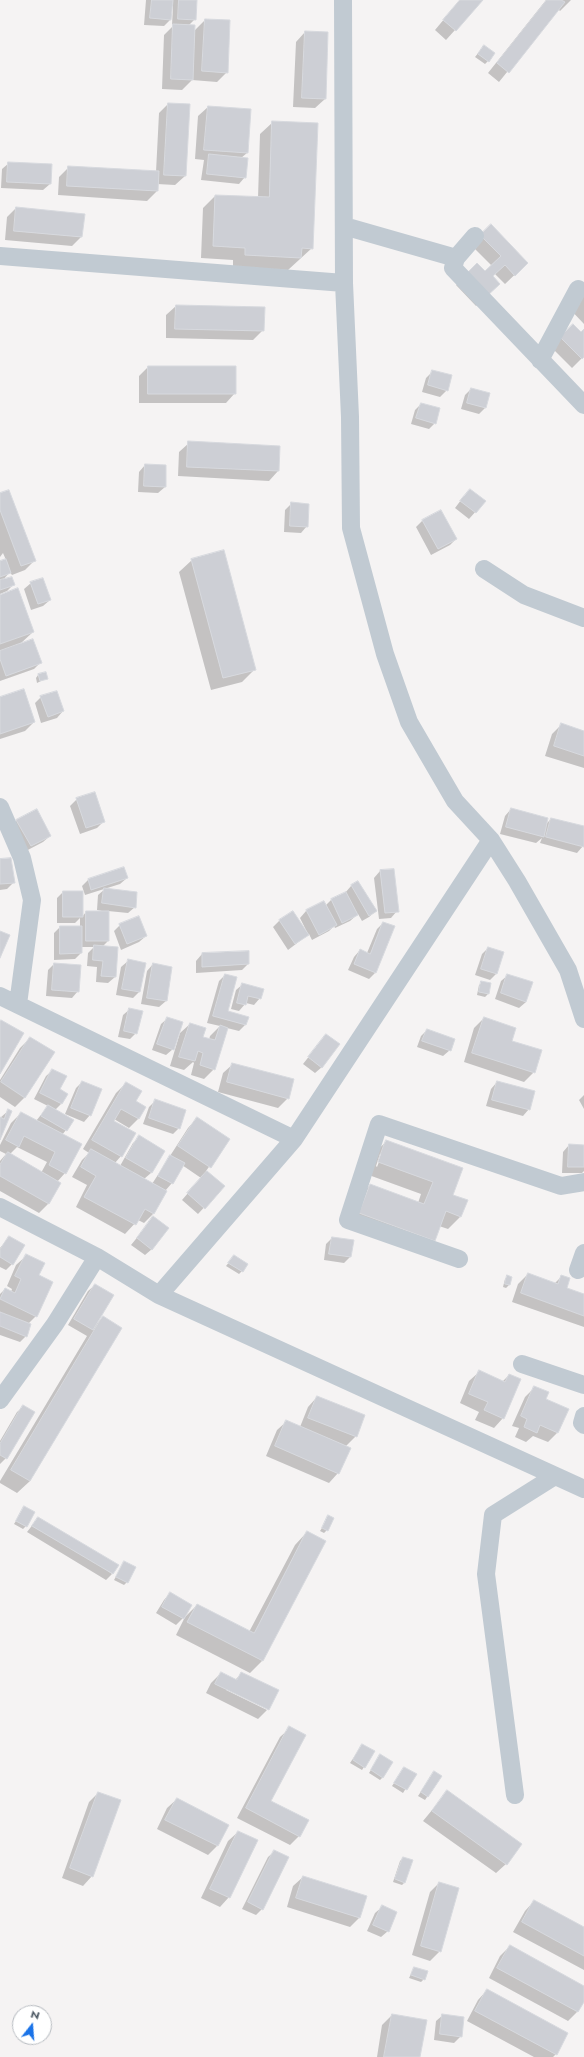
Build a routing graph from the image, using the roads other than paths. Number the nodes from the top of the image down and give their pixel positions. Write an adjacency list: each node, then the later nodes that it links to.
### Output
1 (343, 0): 2 (street)
2 (344, 226): 5 (street); 6 (street)
3 (475, 236): 5 (street)
4 (0, 256): 6 (street)
5 (456, 258): 8 (street)
6 (344, 283): 13 (street)
7 (578, 289): 8 (street)
8 (540, 360): 9 (street)
9 (584, 405)
10 (484, 569): 11 (street)
11 (584, 618)
12 (0, 807): 15 (street)
13 (490, 840): 16 (street); 17 (street)
14 (0, 996): 15 (street)
15 (18, 1004): 17 (street)
16 (584, 1019)
17 (294, 1140): 24 (street)
18 (584, 1182): 22 (street)
19 (0, 1207): 21 (street)
20 (584, 1253): 23 (street)
21 (96, 1257): 24 (street); 27 (street)
22 (459, 1259)
23 (578, 1270)
24 (159, 1295): 30 (street)
25 (522, 1364): 26 (street)
26 (584, 1385)
27 (0, 1400)
28 (584, 1416): 29 (street)
29 (584, 1426)
30 (555, 1476): 31 (street); 32 (street)
31 (584, 1489)
32 (515, 1795)

